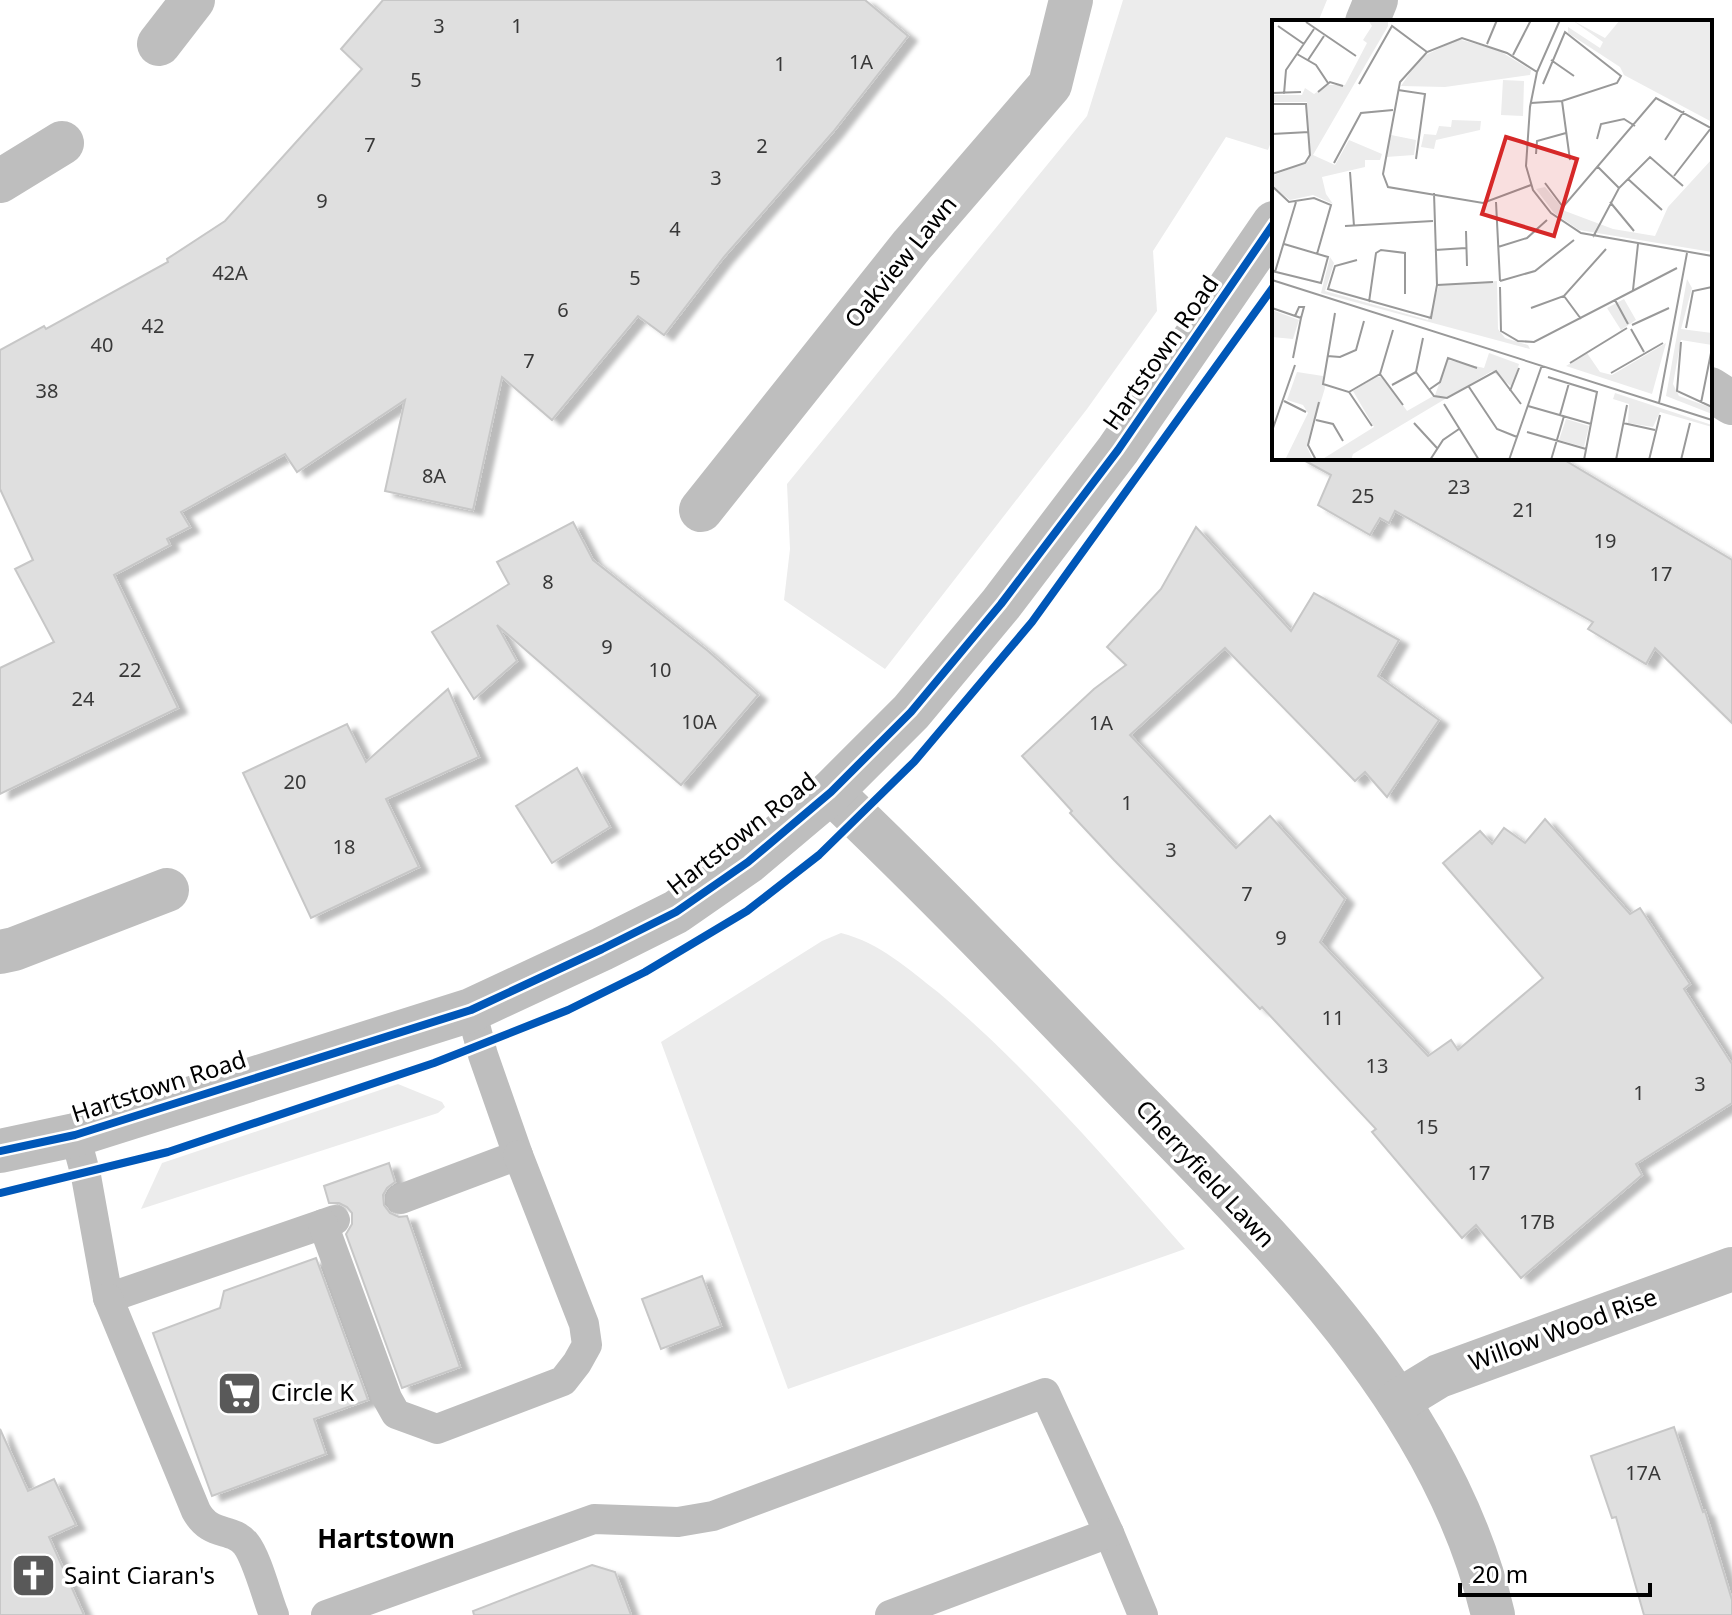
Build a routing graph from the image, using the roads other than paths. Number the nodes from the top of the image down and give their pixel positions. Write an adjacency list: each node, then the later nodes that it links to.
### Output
1 (193, 0): 5 (street)
2 (1071, 0): 11 (street, Oakview Lawn)
3 (1376, 0): 4 (street)
4 (1368, 20)
5 (159, 44)
6 (62, 143): 7 (street)
7 (0, 181)
8 (1272, 226): 12 (street, Hartstown Road)
9 (1712, 390): 10 (street)
10 (1732, 403)
11 (701, 510)
12 (831, 792): 15 (street, Hartstown Road); 22 (street, Cherryfield Lawn)
13 (167, 890): 14 (street)
14 (0, 952)
15 (471, 1010): 16 (street, Hartstown Road); 18 (lane)
16 (75, 1135): 17 (street, Hartstown Road); 21 (lane)
17 (0, 1151)
18 (518, 1155): 19 (lane); 21 (lane)
19 (401, 1199)
20 (1732, 1269): 22 (street, Willow Wood Rise)
21 (108, 1298): 24 (lane)
22 (1398, 1401): 28 (street, Cherryfield Lawn)
23 (1109, 1533): 25 (lane); 26 (lane); 27 (lane)
24 (274, 1615)
25 (326, 1615)
26 (890, 1615)
27 (1143, 1615)
28 (1493, 1615)

